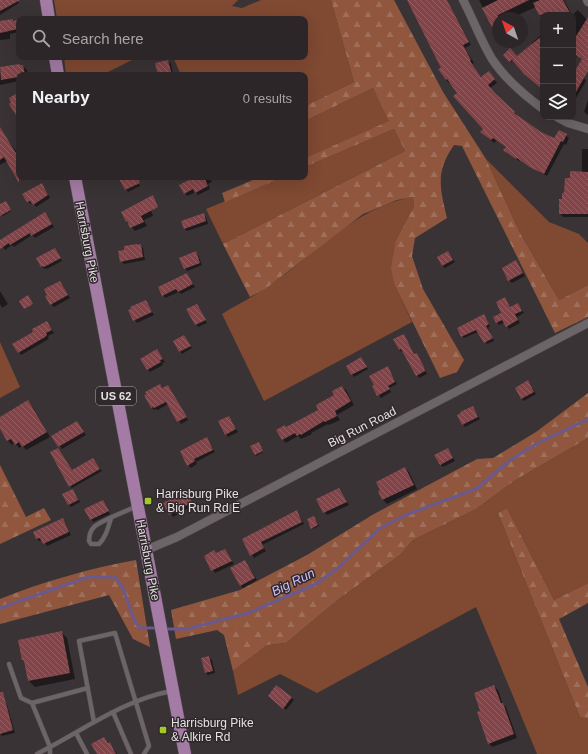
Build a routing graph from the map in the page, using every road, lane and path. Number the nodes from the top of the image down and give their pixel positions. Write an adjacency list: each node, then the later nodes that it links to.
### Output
1 (46, 0): 3 (main road)
2 (463, 0): 6 (street)
3 (48, 16)
4 (56, 60): 5 (main road)
5 (58, 72)
6 (540, 107)
7 (562, 120): 8 (street)
8 (588, 129)
9 (76, 180): 11 (main road, Harrisburg Pike / US 62)
10 (588, 323): 13 (street, Big Run Road)
11 (137, 506): 12 (lane); 13 (main road, Harrisburg Pike / US 62)
12 (111, 518): 12 (lane)
13 (146, 550): 16 (main road, Harrisburg Pike / US 62)
14 (9, 664): 18 (lane)
15 (88, 688): 17 (lane); 18 (lane); 20 (lane)
16 (173, 691): 17 (lane); 28 (main road, Harrisburg Pike / US 62)
17 (136, 702): 19 (lane); 27 (lane)
18 (32, 703): 22 (lane)
19 (113, 712): 20 (lane); 26 (lane)
20 (94, 722): 21 (lane)
21 (76, 734): 22 (lane); 25 (lane)
22 (50, 747): 23 (lane); 24 (lane)
23 (37, 754)
24 (50, 754)
25 (87, 754)
26 (131, 754)
27 (144, 754)
28 (185, 754)

